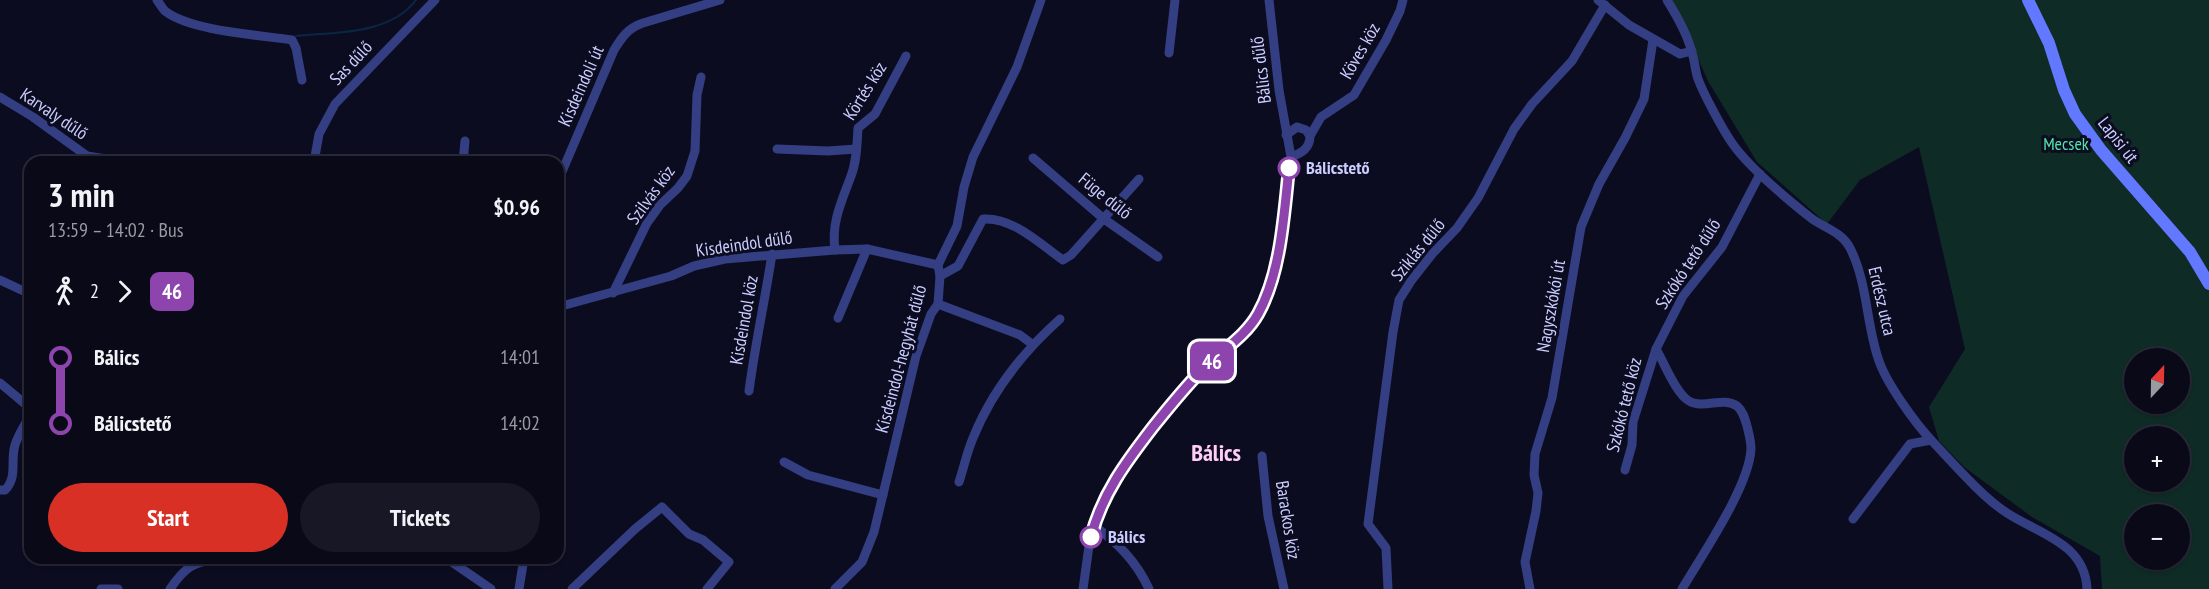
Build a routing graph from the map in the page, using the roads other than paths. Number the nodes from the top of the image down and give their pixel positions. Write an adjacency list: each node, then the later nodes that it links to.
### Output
1 (157, 0): 16 (street)
2 (435, 0): 24 (street, Sas dűlő)
3 (720, 0): 28 (street, Kisdeindoli út)
4 (1041, 0): 36 (street, Kisdeindol-hegyhát dűlő)
5 (1175, 0): 13 (street)
6 (1269, 0): 18 (street, Bálics dűlő)
7 (1403, 0): 19 (street, Köves köz)
8 (1667, 0): 12 (street, Erdész utca)
9 (2028, 0): 39 (street, Lapisi út)
10 (1602, 2): 11 (street); 75 (street, Sziklás dűlő)
11 (1653, 40): 12 (street); 76 (street, Nagyszkókói út)
12 (1692, 51): 29 (street, Erdész utca)
13 (1169, 53)
14 (906, 56): 21 (street, Körtés köz)
15 (701, 77): 41 (street, Szilvás köz)
16 (302, 80)
17 (0, 97): 23 (street, Karvaly dűlő)
18 (1286, 135): 19 (street); 26 (street, Bálics dűlő)
19 (1310, 136): 26 (street, Köves köz)
20 (465, 141): 25 (street)
21 (856, 149): 22 (street); 33 (street, Körtés köz)
22 (777, 150)
23 (87, 156)
24 (315, 156)
25 (464, 156)
26 (1291, 157): 60 (street, Bálics dűlő)
27 (1033, 158): 31 (street, Füge dűlő)
28 (564, 167)
29 (1760, 174): 47 (street, Szkókó tető dűlő); 52 (street, Erdész utca)
30 (1139, 179): 31 (street)
31 (1104, 219): 35 (street, Füge dűlő); 37 (street)
32 (867, 249): 33 (street, Kisdeindol dűlő); 36 (street, Kisdeindol dűlő); 44 (street)
33 (835, 250): 34 (street, Kisdeindol dűlő)
34 (772, 254): 41 (street, Kisdeindol dűlő); 49 (street, Kisdeindol köz)
35 (1158, 257)
36 (938, 265): 37 (street, Kisdeindol-hegyhát dűlő)
37 (940, 276): 42 (street, Kisdeindol-hegyhát dűlő)
38 (0, 280): 40 (street)
39 (2209, 284)
40 (24, 291)
41 (613, 293): 43 (street, Kisdeindol dűlő)
42 (938, 304): 46 (street); 58 (street, Kisdeindol-hegyhát dűlő)
43 (564, 305)
44 (838, 318)
45 (1060, 319): 46 (street)
46 (1032, 344): 56 (street)
47 (1656, 350): 55 (street, Szkókó tető köz); 77 (street)
48 (0, 383): 50 (street)
49 (749, 391)
50 (24, 403)
51 (24, 427): 57 (street)
52 (1931, 440): 59 (street); 78 (street, Erdész utca)
53 (1262, 456): 74 (street, Barackos köz)
54 (784, 462): 58 (street)
55 (1625, 470)
56 (959, 482)
57 (0, 490)
58 (883, 495): 71 (street, Kisdeindol-hegyhát dűlő)
59 (1854, 519)
60 (1094, 526): 72 (street, Bálics dűlő); 73 (street)
61 (199, 564): 66 (street)
62 (455, 564): 67 (street)
63 (523, 564): 68 (street)
64 (100, 589): 65 (street)
65 (118, 589)
66 (170, 589)
67 (491, 589)
68 (519, 589)
69 (572, 589): 70 (street)
70 (707, 589)
71 (836, 589)
72 (1083, 589)
73 (1149, 589)
74 (1284, 589)
75 (1388, 589)
76 (1530, 589)
77 (1682, 589)
78 (2087, 589)

